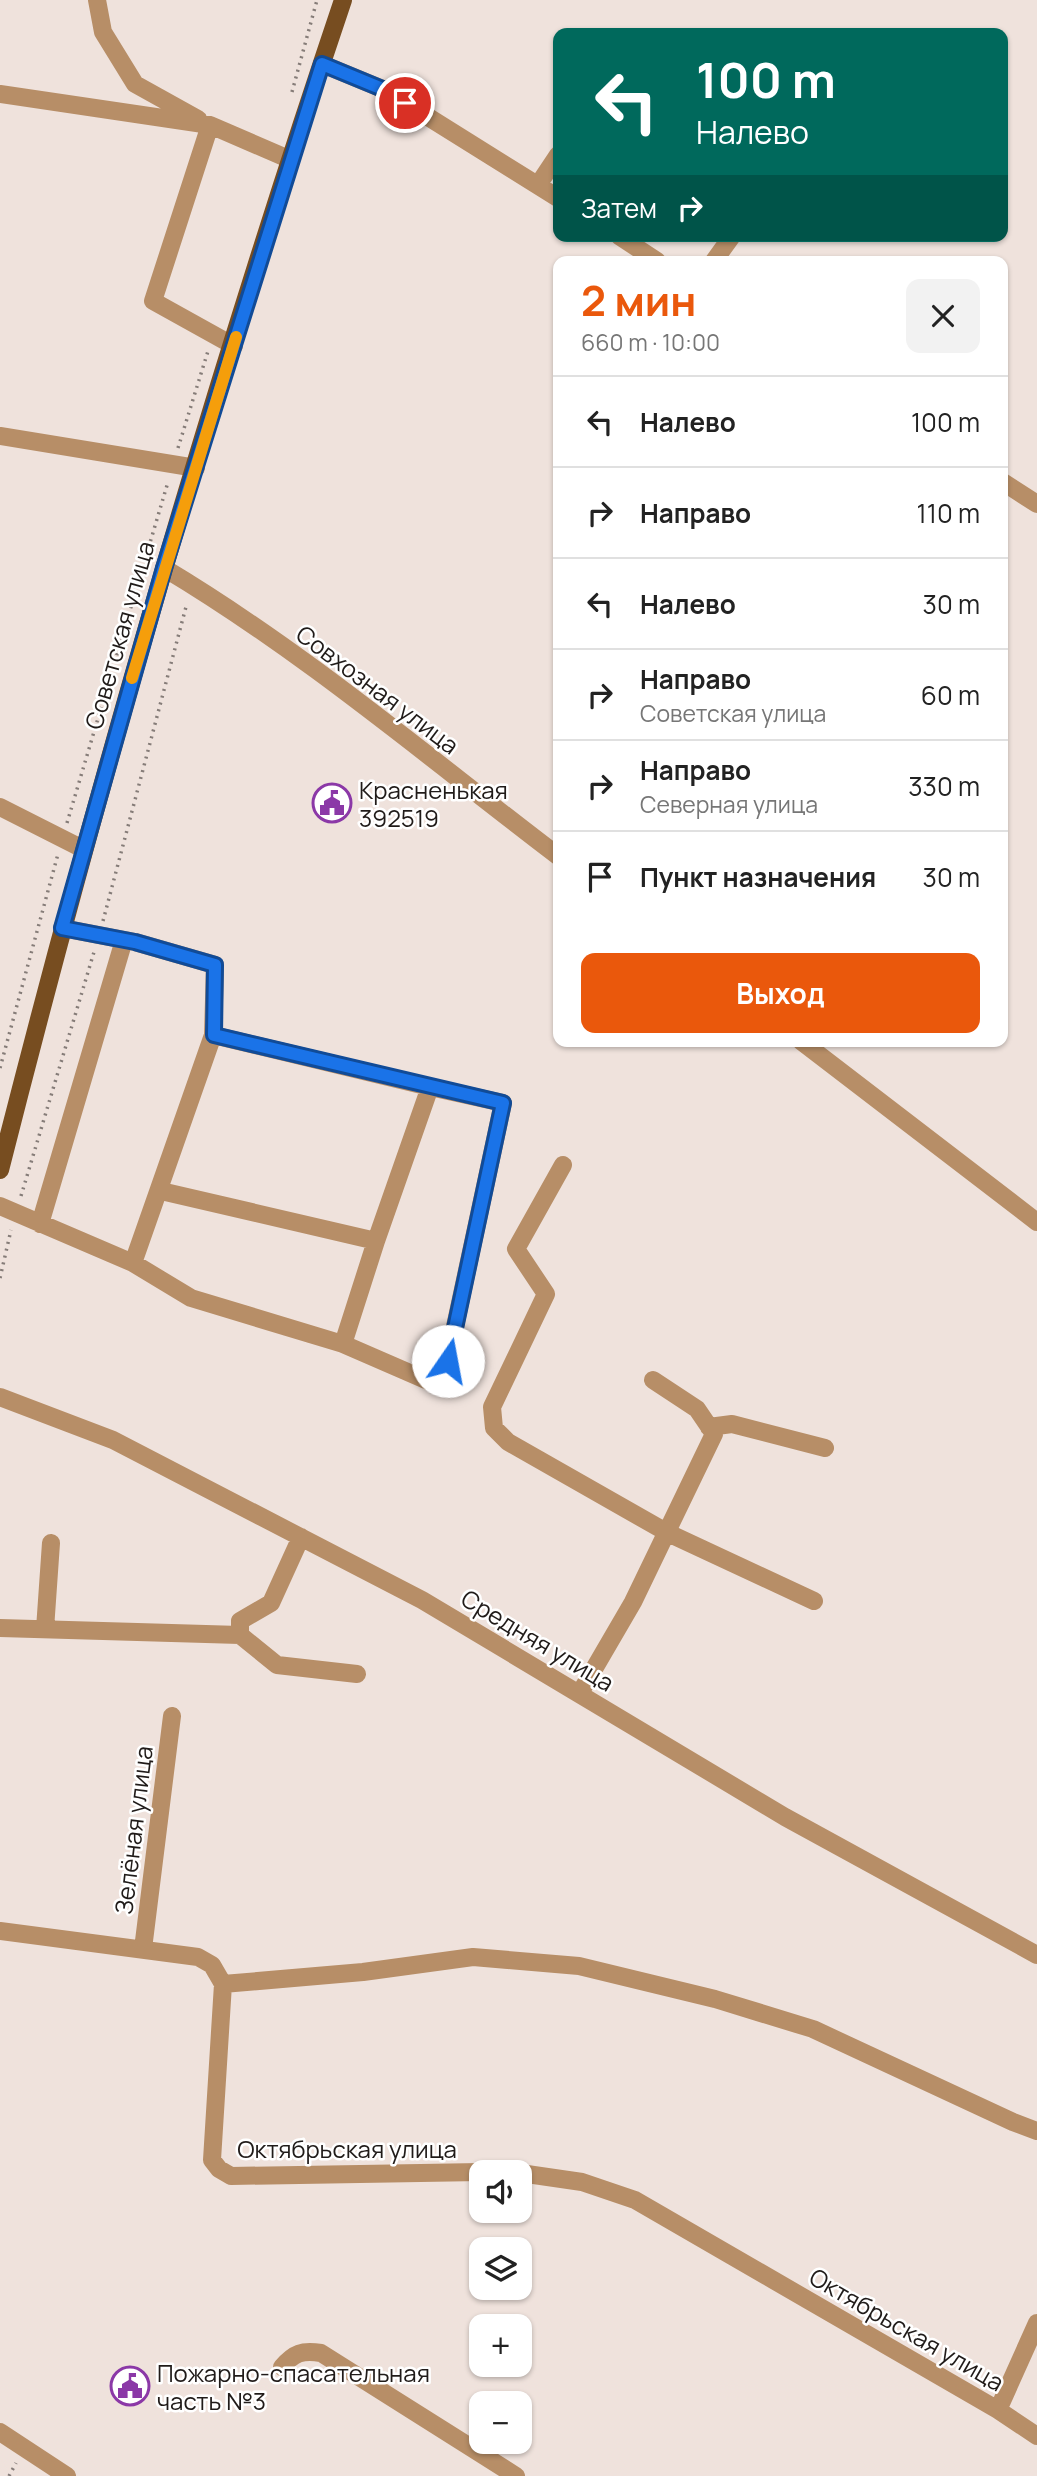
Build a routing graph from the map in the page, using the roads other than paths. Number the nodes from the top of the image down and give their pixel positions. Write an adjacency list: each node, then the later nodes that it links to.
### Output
1 (97, 0): 5 (street)
2 (343, 0): 3 (main road, Советская улица)
3 (322, 64): 6 (main road, Советская улица); 8 (street)
4 (0, 94): 5 (street)
5 (210, 125): 6 (street); 12 (street)
6 (291, 160): 12 (main road, Советская улица)
7 (553, 162): 8 (street)
8 (538, 185): 9 (street)
9 (553, 195)
10 (628, 242): 11 (street)
11 (649, 256)
12 (234, 345): 14 (main road, Советская улица)
13 (0, 436): 14 (street)
14 (196, 468): 17 (main road, Советская улица)
15 (1008, 485): 16 (street)
16 (1037, 504)
17 (164, 568): 19 (main road, Советская улица); 20 (street, Совхозная улица)
18 (0, 807): 19 (street)
19 (83, 849): 21 (main road, Советская улица)
20 (553, 852)
21 (62, 928): 22 (street); 27 (main road, Советская улица)
22 (124, 940): 23 (street); 31 (street)
23 (214, 1035): 25 (street); 28 (street)
24 (809, 1047): 30 (street)
25 (430, 1087): 32 (street); 34 (street)
26 (563, 1165): 39 (street)
27 (0, 1170)
28 (161, 1191): 32 (street); 33 (street)
29 (0, 1206): 31 (street)
30 (1037, 1222)
31 (40, 1224): 33 (street)
32 (376, 1241): 34 (street)
33 (133, 1262): 34 (street)
34 (343, 1345)
35 (653, 1380): 37 (street)
36 (0, 1397): 40 (street, Средняя улица)
37 (709, 1427): 38 (street); 39 (street)
38 (825, 1448)
39 (668, 1533): 42 (street); 47 (street)
40 (301, 1537): 45 (street); 47 (street, Средняя улица)
41 (51, 1543): 44 (street)
42 (814, 1601)
43 (0, 1628): 44 (street)
44 (45, 1629): 45 (street)
45 (240, 1635): 46 (street)
46 (357, 1674)
47 (580, 1693): 51 (street, Средняя улица)
48 (172, 1716): 50 (street, Зелёная улица)
49 (0, 1931): 50 (street)
50 (143, 1950): 52 (street)
51 (1037, 1955)
52 (223, 1984): 53 (street); 54 (street, Октябрьская улица)
53 (1037, 2130)
54 (469, 2172)
55 (532, 2175): 58 (street, Октябрьская улица)
56 (1037, 2323): 58 (street)
57 (282, 2367): 62 (street)
58 (998, 2410): 60 (street, Октябрьская улица)
59 (0, 2432): 61 (street)
60 (1037, 2436)
61 (67, 2476)
62 (516, 2476)

